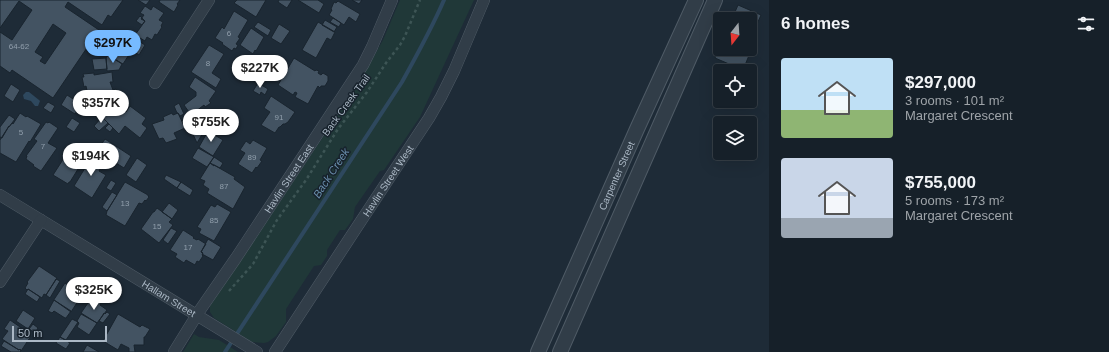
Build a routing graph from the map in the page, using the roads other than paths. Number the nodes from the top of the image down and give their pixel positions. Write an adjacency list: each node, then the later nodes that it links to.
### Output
1 (209, 0): 6 (street)
2 (392, 0): 10 (street, Havlin Street East)
3 (484, 0): 13 (street, Havlin Street West)
4 (696, 0): 14 (street, Carpenter Street)
5 (715, 0): 15 (street, Carpenter Street)
6 (155, 83)
7 (0, 195): 8 (street, Hallam Street)
8 (41, 220): 9 (street); 10 (street, Hallam Street)
9 (0, 282)
10 (197, 315): 11 (street, Havlin Street East); 12 (street, Hallam Street)
11 (174, 352)
12 (257, 352)
13 (275, 352)
14 (538, 352)
15 (560, 352)

